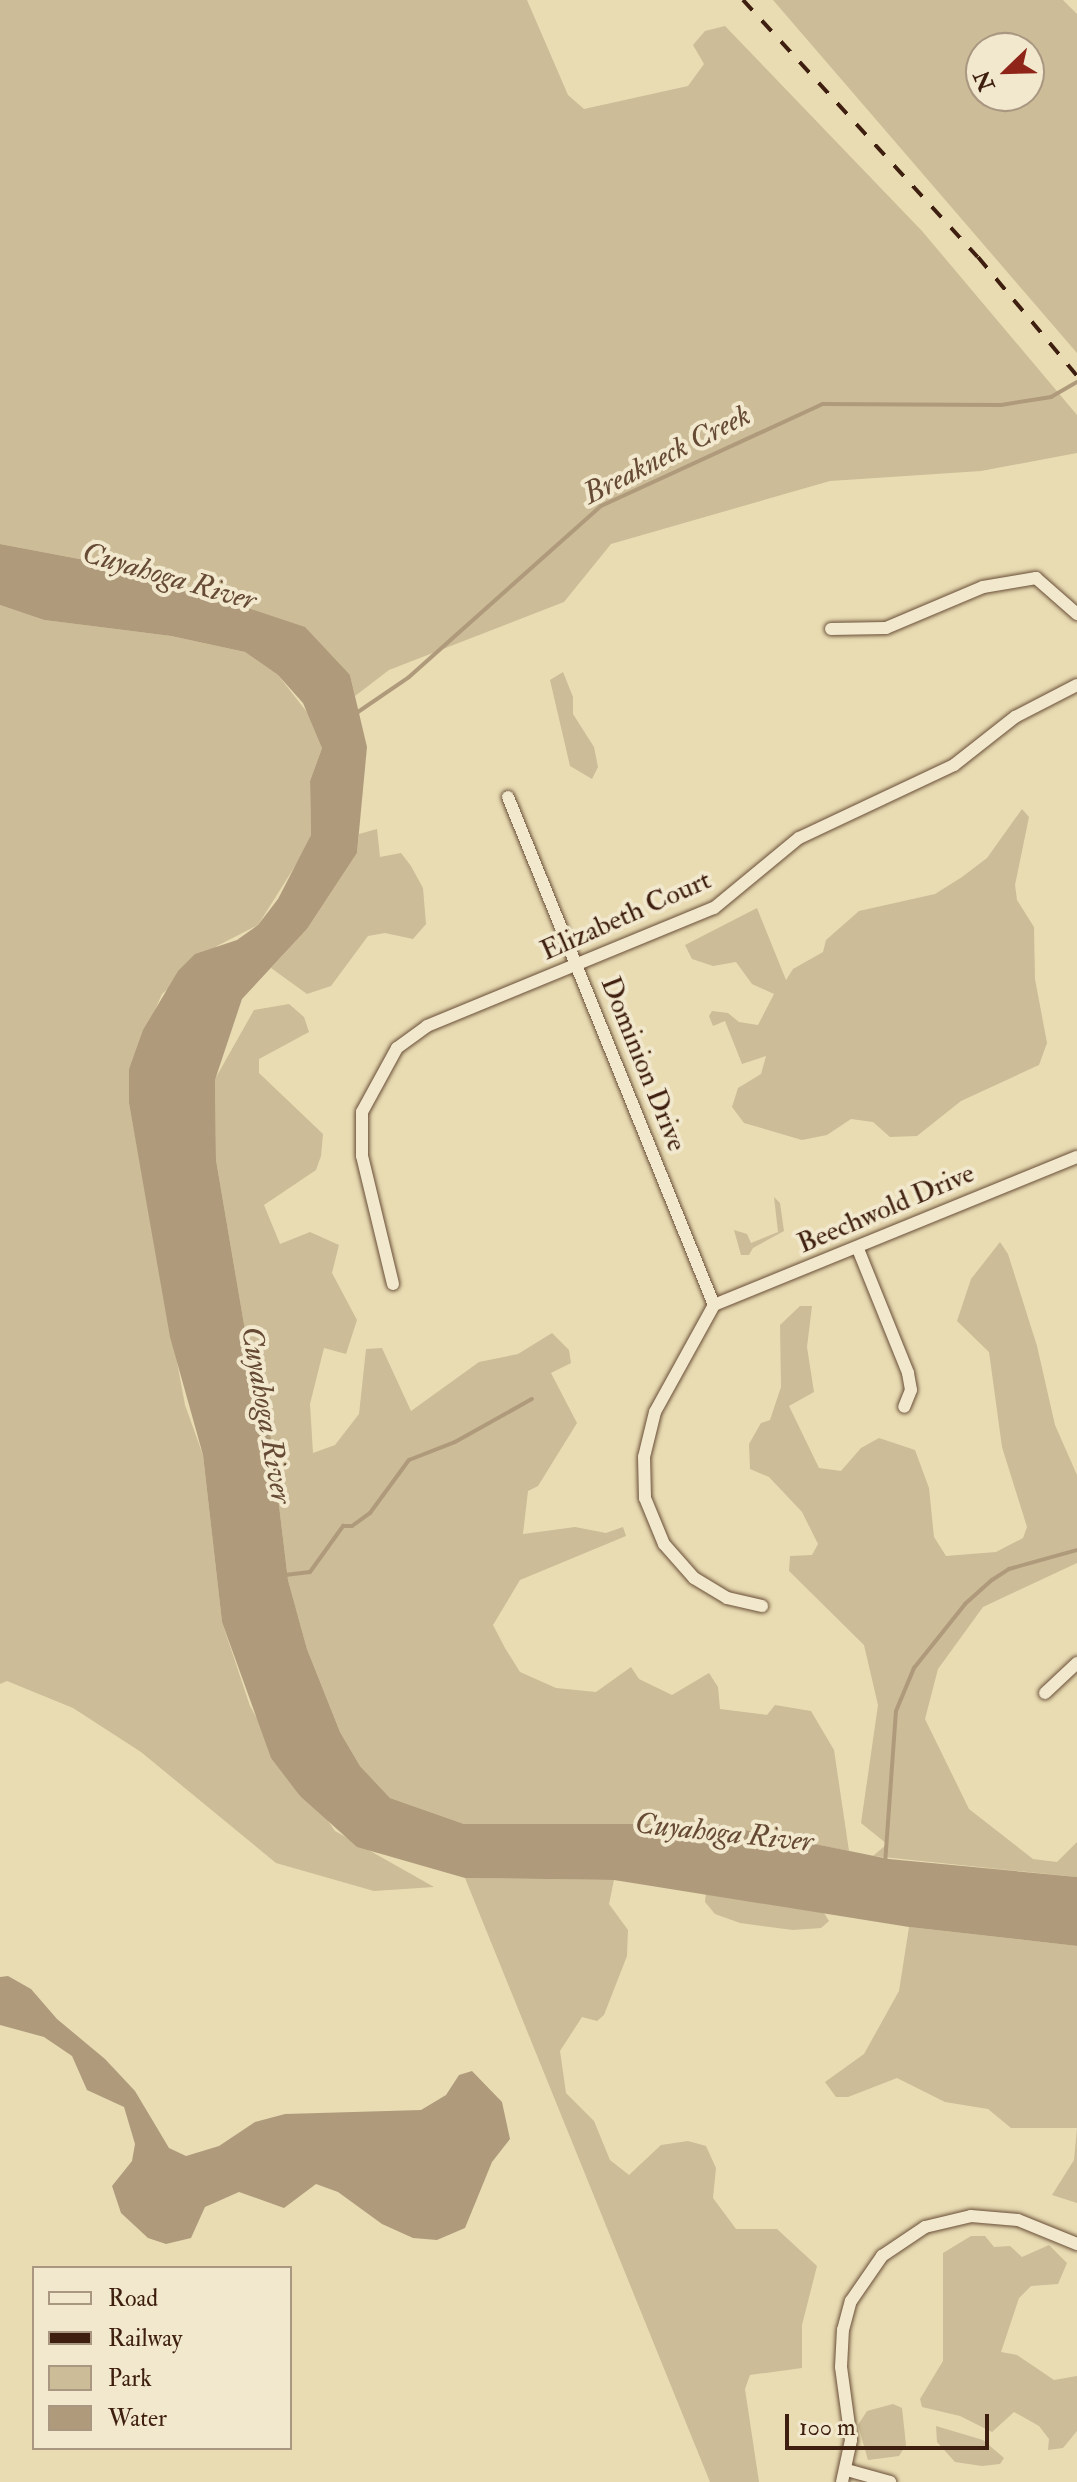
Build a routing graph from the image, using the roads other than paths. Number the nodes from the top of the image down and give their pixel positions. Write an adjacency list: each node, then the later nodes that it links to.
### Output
1 (1077, 614): 2 (street)
2 (831, 629)
3 (1077, 685): 5 (street, Elizabeth Court)
4 (508, 797): 5 (street, Dominion Drive)
5 (578, 964): 8 (street, Elizabeth Court); 9 (street, Dominion Drive)
6 (1077, 1157): 7 (street, Beechwold Drive)
7 (858, 1249): 9 (street, Beechwold Drive); 10 (street)
8 (393, 1284)
9 (714, 1305): 11 (street)
10 (904, 1407)
11 (762, 1606)
12 (1077, 1663): 13 (street)
13 (1045, 1693)
14 (1077, 2244): 15 (street)
15 (845, 2476): 16 (street)
16 (890, 2482)

